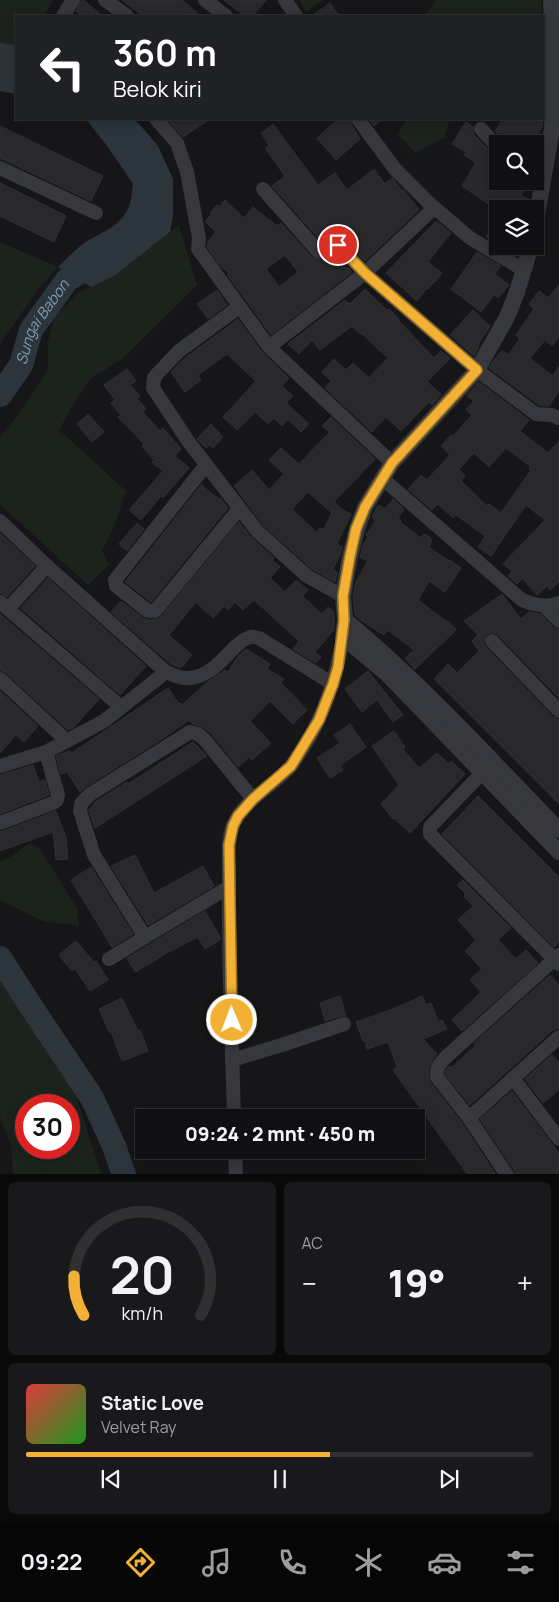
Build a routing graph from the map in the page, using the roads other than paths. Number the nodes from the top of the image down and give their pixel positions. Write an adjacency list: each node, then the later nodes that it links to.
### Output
1 (74, 0): 6 (street)
2 (105, 0): 7 (street)
3 (205, 0): 8 (street)
4 (285, 0): 9 (street)
5 (552, 0): 13 (street)
6 (64, 15)
7 (126, 15)
8 (225, 15)
9 (295, 15)
10 (157, 120): 23 (street)
11 (359, 120): 18 (street)
12 (481, 129): 14 (street)
13 (555, 130): 15 (street)
14 (489, 138)
15 (544, 157)
16 (0, 168): 19 (street)
17 (263, 189): 22 (street)
18 (434, 208): 21 (street); 22 (street)
19 (96, 213)
20 (528, 255): 21 (street)
21 (524, 270): 25 (street)
22 (365, 273): 24 (street); 25 (street)
23 (239, 307): 24 (street); 28 (street)
24 (269, 347): 27 (street)
25 (477, 370): 26 (street); 27 (street)
26 (559, 418)
27 (392, 463): 29 (street)
28 (206, 466): 30 (street); 30 (street)
29 (383, 479): 33 (street); 36 (street)
30 (239, 509): 33 (street)
31 (0, 521): 32 (street)
32 (47, 566): 35 (street); 41 (street)
33 (343, 596): 37 (street)
34 (559, 603): 36 (street)
35 (4, 606): 44 (street)
36 (544, 606): 38 (street)
37 (344, 620): 39 (street); 52 (street)
38 (559, 621)
39 (343, 637): 43 (street); 49 (street)
40 (492, 642): 45 (street)
41 (166, 672): 43 (street); 44 (street)
42 (0, 679): 46 (street)
43 (333, 684): 50 (street)
44 (121, 707): 46 (street)
45 (559, 711)
46 (67, 741): 47 (street)
47 (46, 752): 48 (street); 51 (street)
48 (2, 764)
49 (482, 773): 53 (street); 57 (street)
50 (253, 799): 54 (street); 55 (street)
51 (0, 823)
52 (559, 830)
53 (559, 852)
54 (229, 887): 55 (street); 60 (street)
55 (145, 937): 56 (street)
56 (109, 959)
57 (558, 960): 63 (street)
58 (344, 1024): 60 (street)
59 (556, 1044): 61 (street)
60 (232, 1060): 62 (street)
61 (513, 1078): 63 (street); 64 (street)
62 (234, 1109)
63 (468, 1118): 67 (street)
64 (559, 1138)
65 (235, 1159): 66 (street)
66 (236, 1174)
67 (507, 1174)

